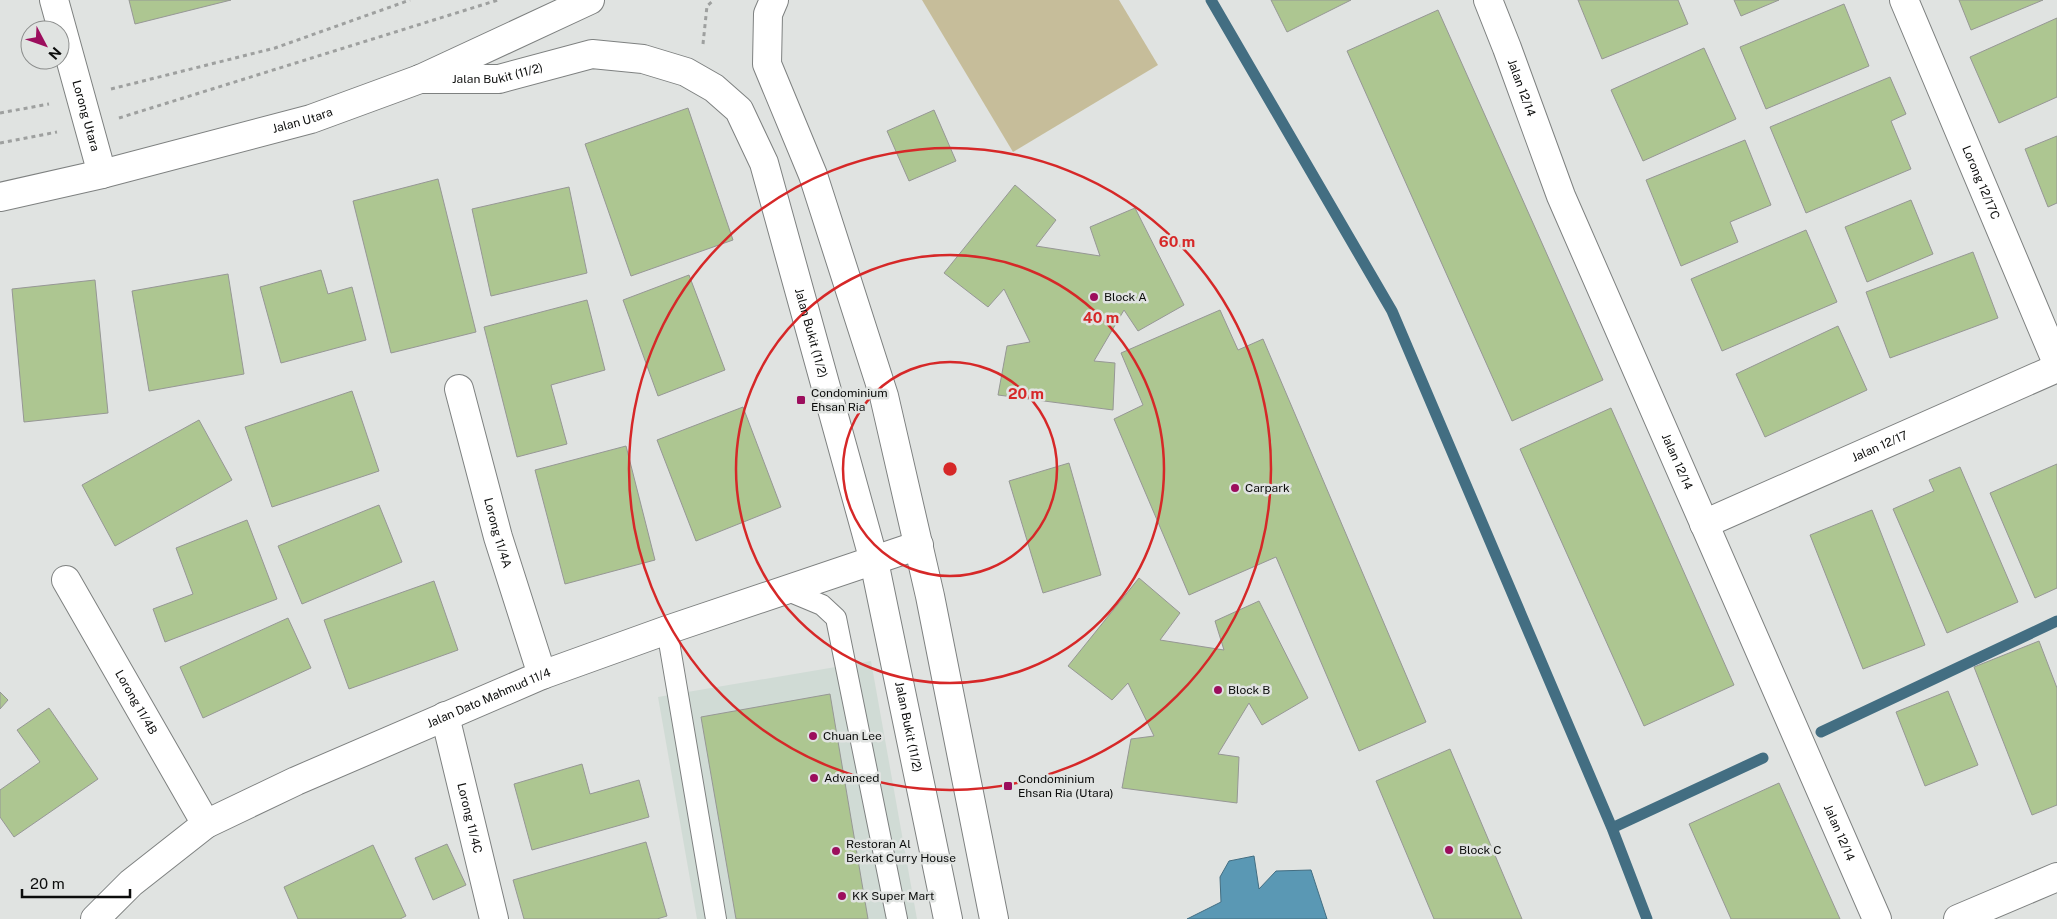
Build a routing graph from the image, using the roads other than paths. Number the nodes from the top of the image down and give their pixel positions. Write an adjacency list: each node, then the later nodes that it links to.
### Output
1 (54, 0): 7 (street, Lorong Utara)
2 (590, 0): 6 (street, Jalan Utara)
3 (774, 0): 13 (street)
4 (1488, 0): 12 (street, Jalan 12/14)
5 (1904, 0): 9 (street, Lorong 12/17C)
6 (420, 79): 7 (street, Jalan Utara); 14 (street, Jalan Bukit (11/2))
7 (102, 174): 8 (street, Jalan Utara)
8 (0, 197)
9 (2057, 363)
10 (2057, 368): 12 (street, Jalan 12/17)
11 (459, 389): 18 (street, Lorong 11/4A)
12 (1704, 524): 28 (street, Jalan 12/14)
13 (919, 545): 14 (street, Jalan Dato Mahmud 11/4); 27 (street)
14 (874, 561): 16 (street, Jalan Dato Mahmud 11/4); 26 (street, Jalan Bukit (11/2))
15 (66, 580): 20 (street, Lorong 11/4B)
16 (786, 590): 17 (street, Jalan Dato Mahmud 11/4); 25 (lane)
17 (667, 630): 18 (street, Jalan Dato Mahmud 11/4); 24 (lane)
18 (542, 675): 19 (street, Jalan Dato Mahmud 11/4)
19 (445, 716): 20 (street, Jalan Dato Mahmud 11/4); 23 (street, Lorong 11/4C)
20 (206, 824): 22 (street, Jalan Dato Mahmud 11/4)
21 (2057, 877): 29 (street)
22 (95, 919)
23 (494, 919)
24 (716, 919)
25 (897, 919)
26 (948, 919)
27 (994, 919)
28 (1877, 919)
29 (1958, 919)

